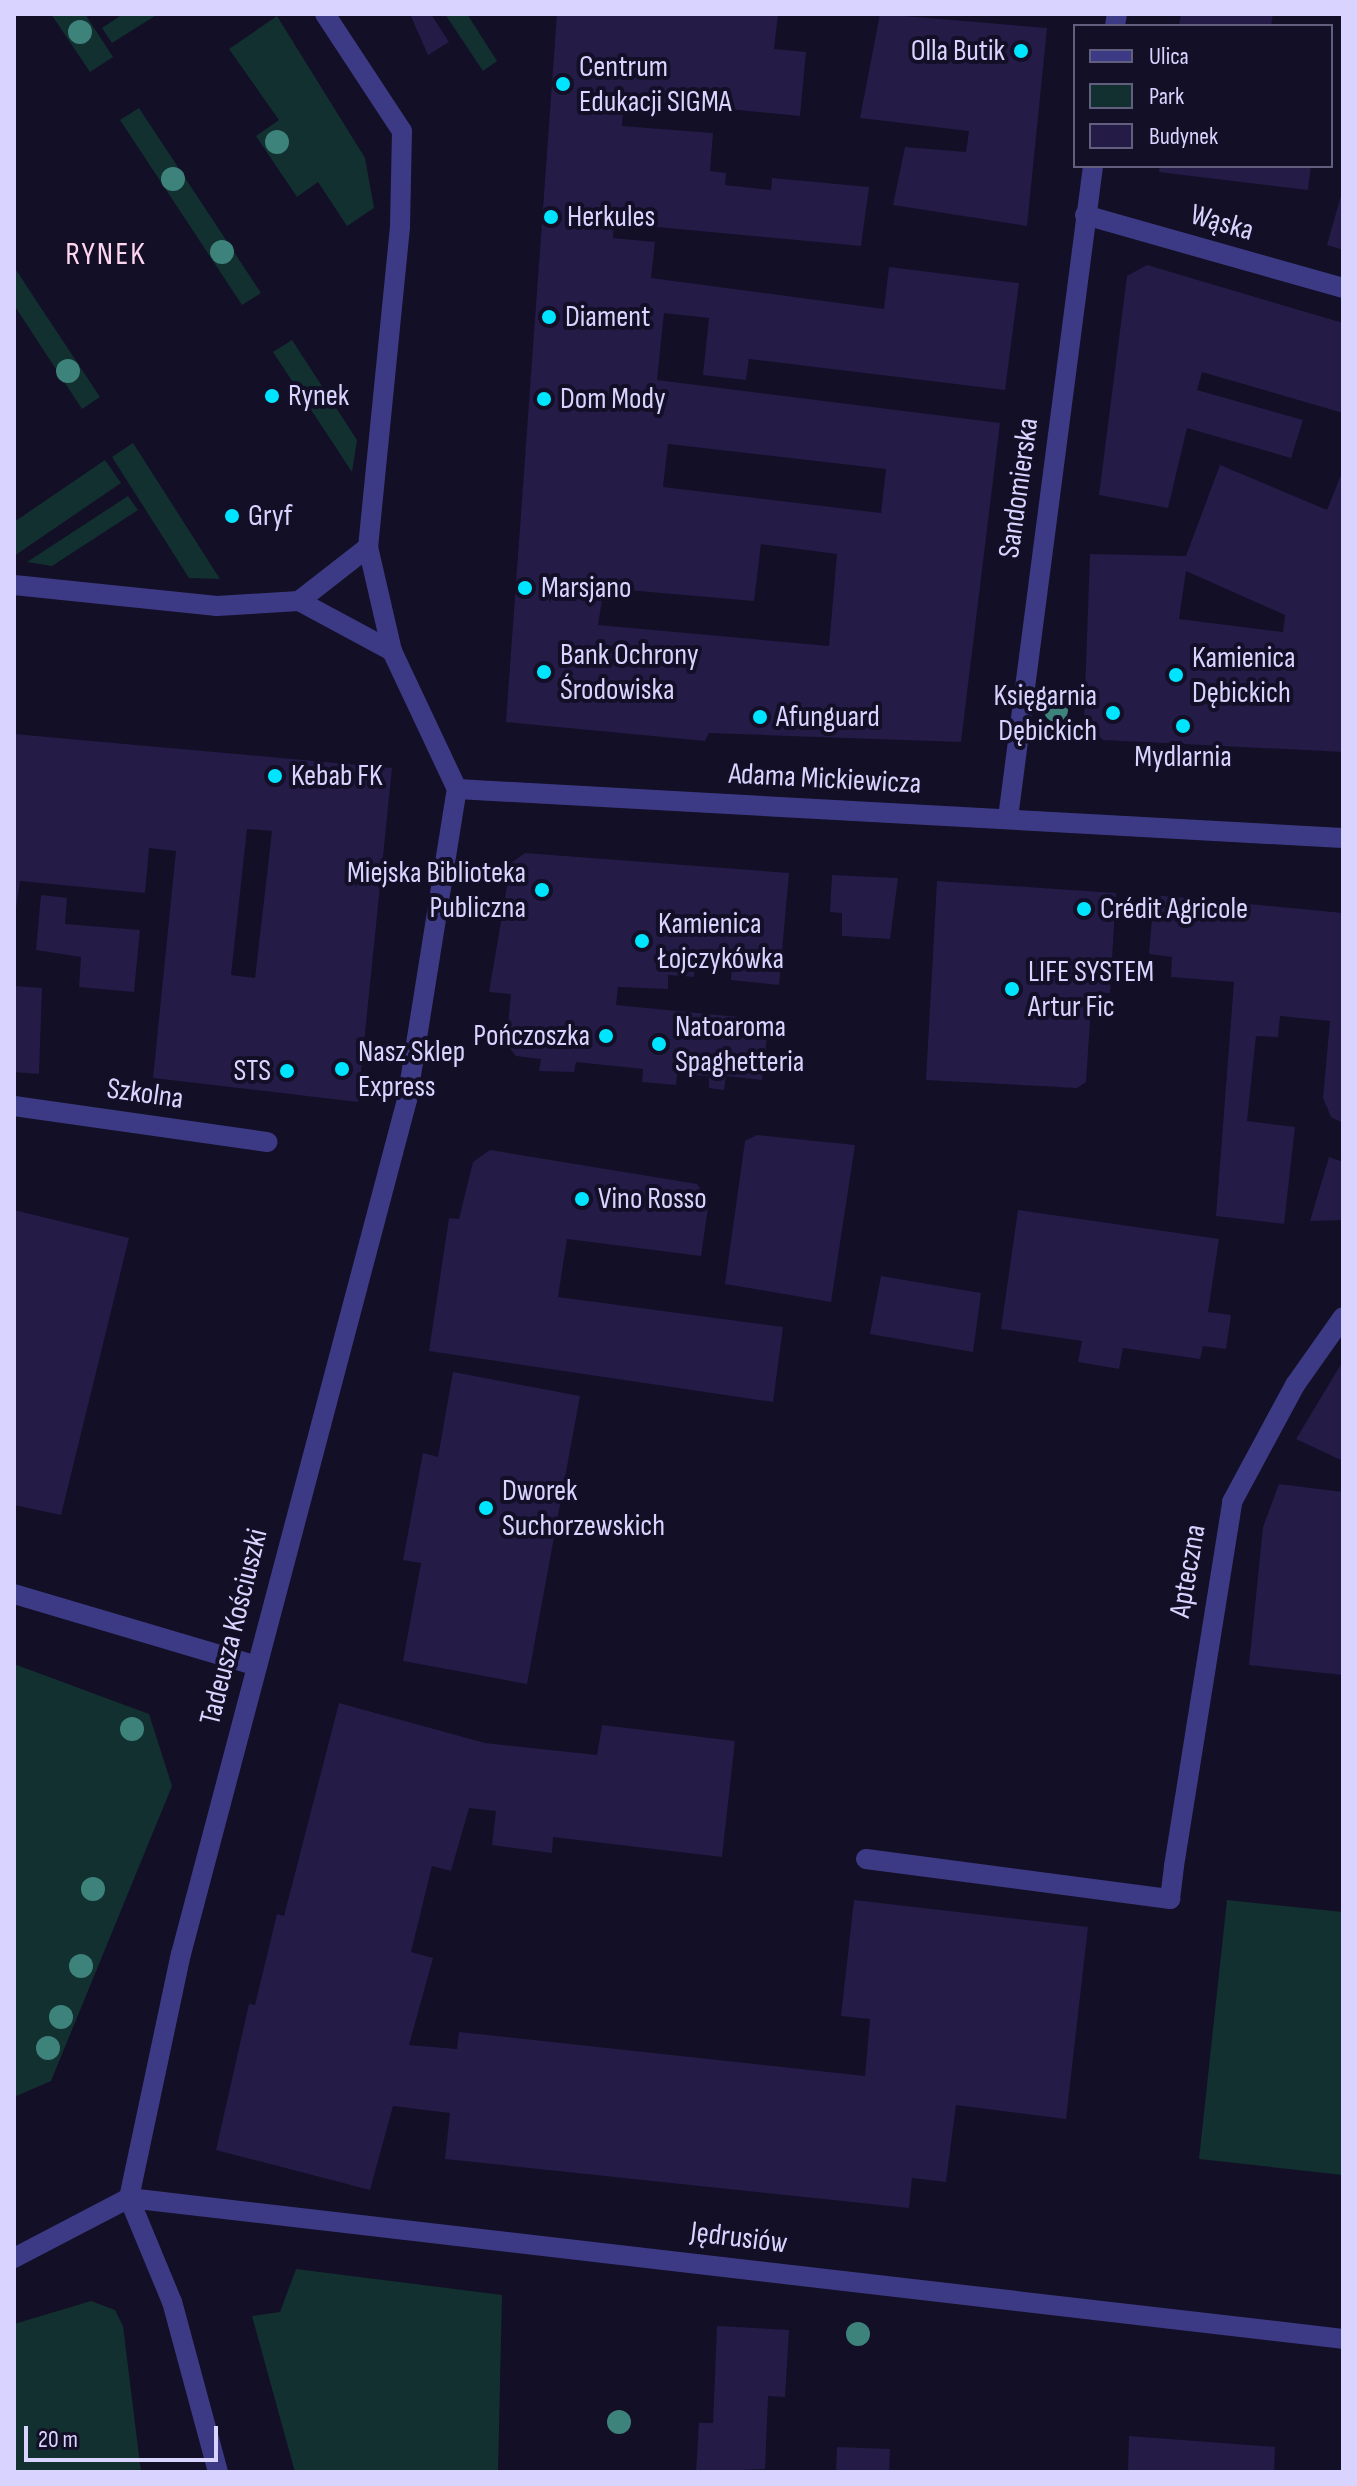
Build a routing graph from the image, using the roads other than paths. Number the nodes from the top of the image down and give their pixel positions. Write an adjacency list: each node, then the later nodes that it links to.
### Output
1 (325, 14): 5 (street)
2 (1093, 168): 3 (street, Sandomierska)
3 (1085, 215): 4 (street, Wąska); 10 (street, Sandomierska)
4 (1343, 288)
5 (368, 547): 7 (street); 8 (street)
6 (14, 585): 7 (street)
7 (299, 601): 8 (street)
8 (392, 651): 9 (street)
9 (457, 789): 10 (street, Adama Mickiewicza); 16 (street, Tadeusza Kościuszki)
10 (1008, 818): 11 (street, Adama Mickiewicza)
11 (1343, 838)
12 (14, 1106): 13 (street, Szkolna)
13 (267, 1142)
14 (1343, 1317): 17 (street, Apteczna)
15 (14, 1594): 16 (street)
16 (254, 1665): 18 (street, Tadeusza Kościuszki)
17 (866, 1859)
18 (129, 2198): 19 (street); 20 (street, Jędrusiów); 21 (street)
19 (14, 2258)
20 (1343, 2339)
21 (218, 2472)

